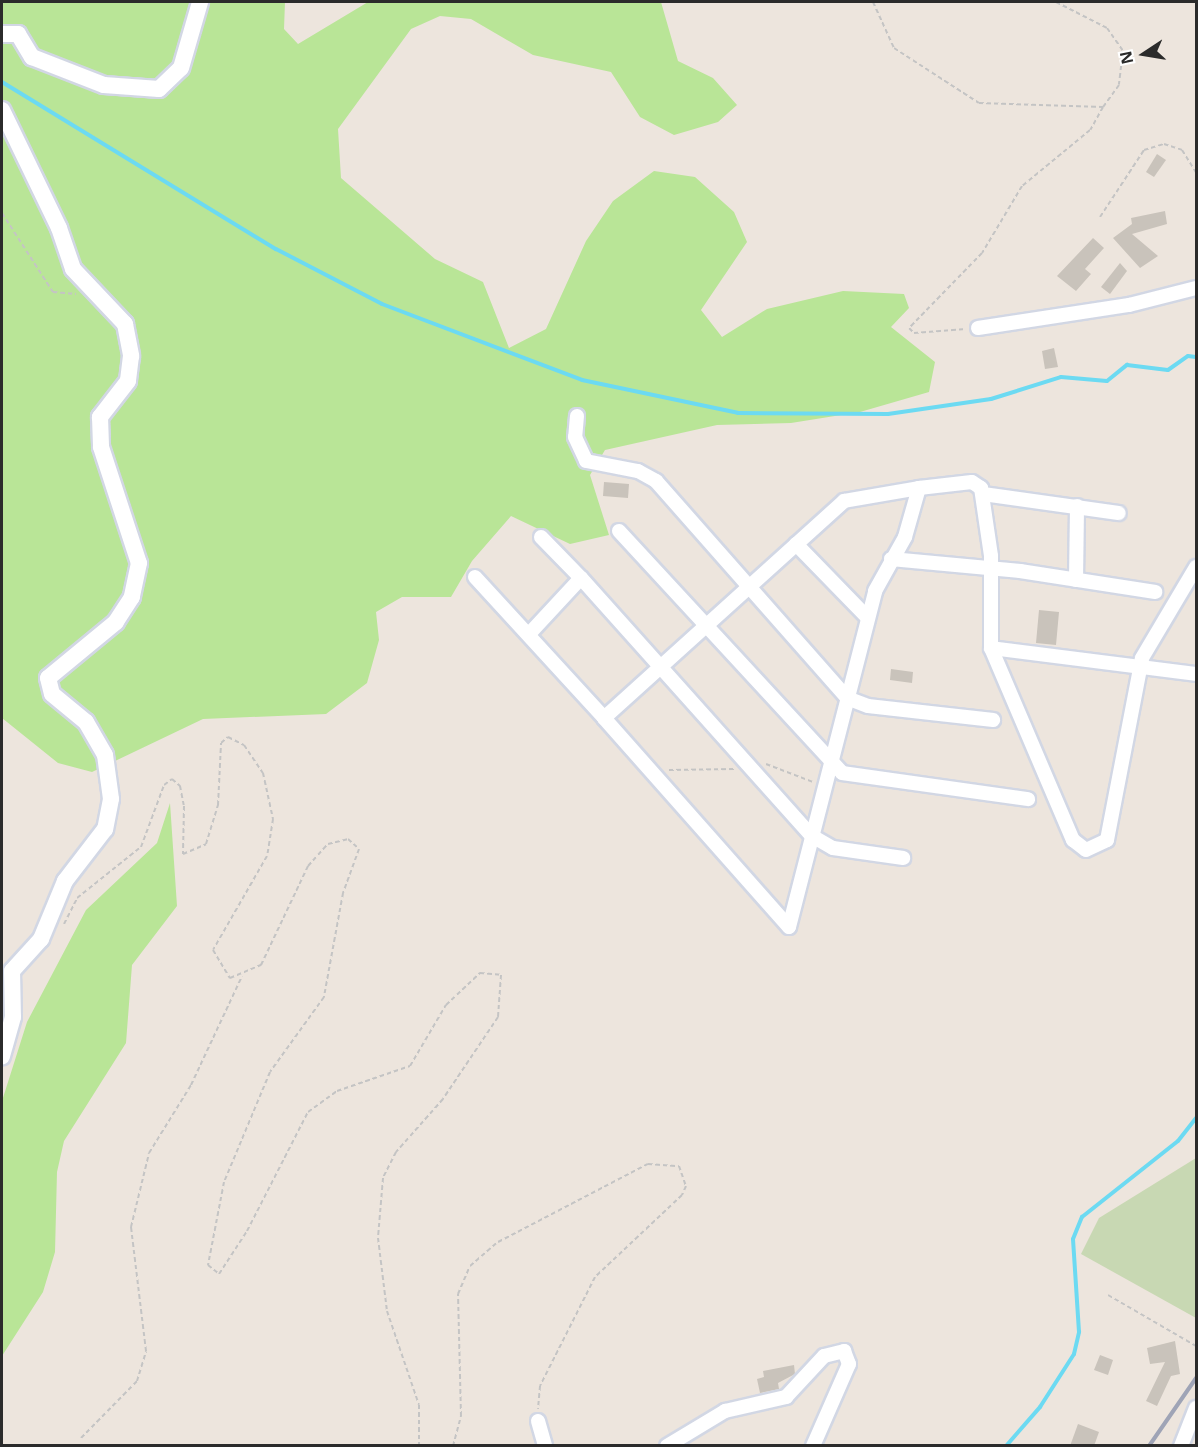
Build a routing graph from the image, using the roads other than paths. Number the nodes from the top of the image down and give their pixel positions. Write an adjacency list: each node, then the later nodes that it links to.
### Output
1 (200, 2): 2 (street)
2 (2, 34)
3 (2, 110): 36 (street)
4 (1197, 288): 5 (street)
5 (978, 328)
6 (577, 416): 20 (street)
7 (919, 488): 8 (street); 13 (street); 14 (street)
8 (983, 494): 9 (street); 16 (street)
9 (1077, 506): 10 (street); 19 (street)
10 (1119, 513)
11 (619, 531): 23 (street)
12 (541, 537): 18 (street)
13 (796, 544): 20 (street); 22 (street)
14 (891, 559): 16 (street); 22 (street)
15 (1197, 567): 26 (street)
16 (991, 568): 19 (street); 25 (street)
17 (475, 577): 24 (street)
18 (581, 578): 24 (street); 27 (street)
19 (1076, 580): 21 (street)
20 (751, 584): 23 (street); 29 (street)
21 (1155, 592)
22 (868, 618): 29 (street)
23 (709, 626): 27 (street); 32 (street)
24 (530, 633): 30 (street)
25 (991, 648): 26 (street); 26 (street)
26 (1141, 663): 28 (street)
27 (663, 667): 30 (street); 34 (street)
28 (1197, 674)
29 (847, 698): 31 (street); 32 (street)
30 (604, 718): 34 (street)
31 (993, 720)
32 (830, 763): 33 (street); 34 (street)
33 (1028, 799)
34 (812, 836): 35 (street)
35 (903, 858)
36 (2, 1056)
37 (1197, 1408): 42 (street)
38 (538, 1421): 39 (street)
39 (545, 1446)
40 (667, 1446): 41 (street)
41 (813, 1446)
42 (1181, 1446)

